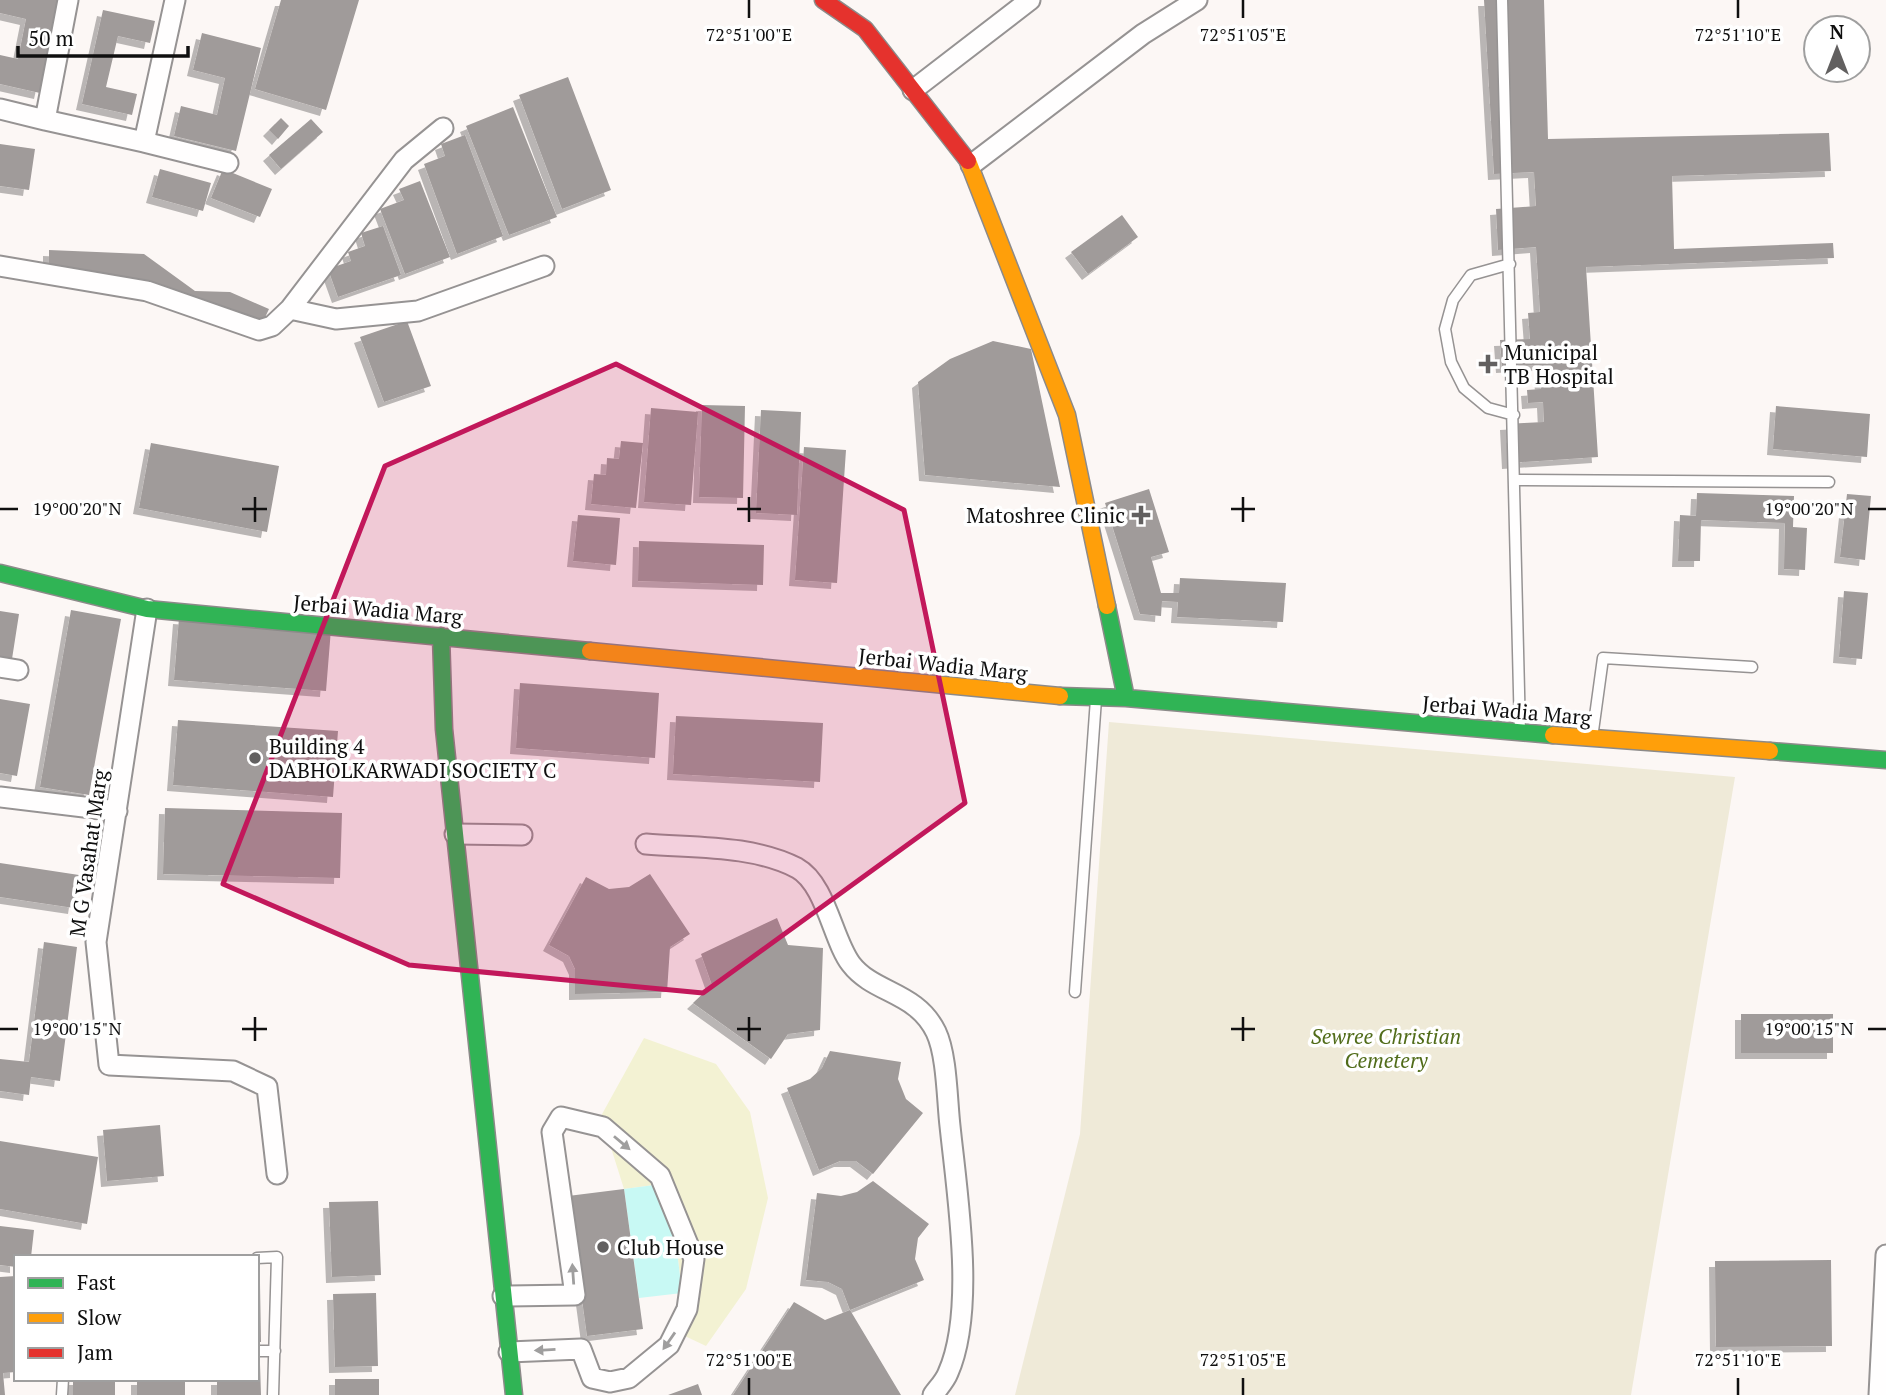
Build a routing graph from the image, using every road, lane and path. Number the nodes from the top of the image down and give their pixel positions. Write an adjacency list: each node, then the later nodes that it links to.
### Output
1 (68, 0): 9 (street)
2 (175, 0): 11 (street)
3 (823, 0): 7 (main road)
4 (1030, 0): 7 (street)
5 (1197, 0): 13 (street)
6 (1502, 0): 14 (lane)
7 (913, 90): 13 (main road)
8 (0, 109): 9 (street)
9 (45, 120): 11 (street)
10 (443, 128): 17 (street)
11 (144, 142): 12 (street)
12 (228, 163)
13 (971, 165): 26 (main road)
14 (1510, 264): 18 (lane); 18 (lane)
15 (0, 266): 17 (street)
16 (544, 266): 17 (street)
17 (290, 309)
18 (1514, 415): 19 (lane)
19 (1516, 480): 20 (lane); 27 (lane)
20 (1829, 482)
21 (0, 573): 22 (main road, Jerbai Wadia Marg)
22 (147, 609): 23 (main road, Jerbai Wadia Marg); 31 (street, M G Vasahat Marg)
23 (441, 636): 25 (main road, Jerbai Wadia Marg); 32 (main road)
24 (1752, 667): 28 (lane)
25 (1096, 697): 26 (main road, Jerbai Wadia Marg); 35 (lane)
26 (1126, 698): 27 (main road, Jerbai Wadia Marg)
27 (1521, 733): 28 (main road, Jerbai Wadia Marg)
28 (1592, 738): 29 (main road, Jerbai Wadia Marg)
29 (1886, 760)
30 (0, 797): 31 (street)
31 (117, 811): 36 (street, M G Vasahat Marg)
32 (455, 834): 33 (street); 39 (main road)
33 (522, 835)
34 (646, 844): 45 (street)
35 (1075, 992)
36 (277, 1174)
37 (1886, 1255): 46 (street)
38 (259, 1258): 41 (lane)
39 (503, 1296): 42 (main road); 42 (street, one-way to 42)
40 (259, 1351): 41 (lane)
41 (275, 1351): 43 (lane)
42 (509, 1352): 44 (main road)
43 (273, 1395)
44 (514, 1395)
45 (933, 1395)
46 (1879, 1395)

